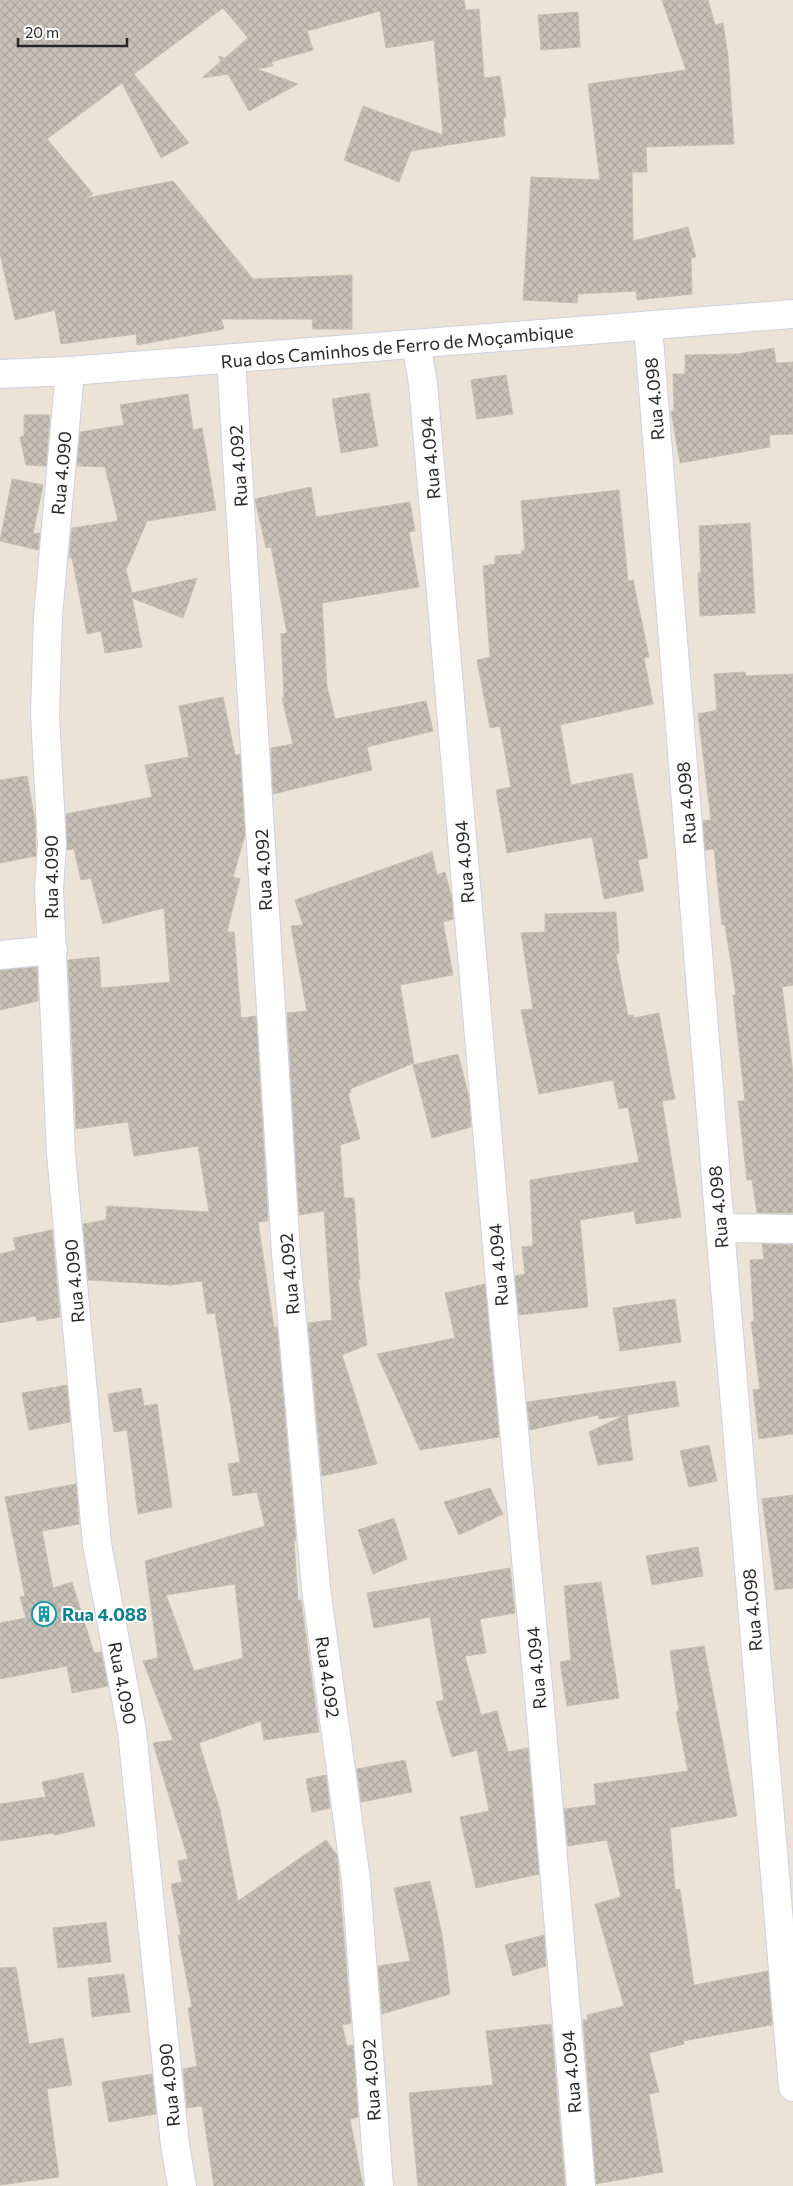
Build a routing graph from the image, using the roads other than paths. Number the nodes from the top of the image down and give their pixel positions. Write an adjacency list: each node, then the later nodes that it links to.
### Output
1 (793, 314): 2 (street, Rua dos Caminhos de Ferro de Moçambique)
2 (648, 326): 3 (street, Rua dos Caminhos de Ferro de Moçambique); 9 (street, Rua 4.098)
3 (416, 344): 4 (street, Rua dos Caminhos de Ferro de Moçambique); 14 (street, Rua 4.094)
4 (231, 359): 5 (street, Rua dos Caminhos de Ferro de Moçambique); 13 (street, Rua 4.092)
5 (70, 372): 6 (street, Rua dos Caminhos de Ferro de Moçambique); 7 (street, Rua 4.090)
6 (0, 374)
7 (53, 950): 8 (street); 12 (street, Rua 4.090)
8 (0, 955)
9 (720, 1228): 10 (street); 11 (street, Rua 4.098)
10 (793, 1229)
11 (793, 2087)
12 (182, 2186)
13 (379, 2186)
14 (580, 2186)

